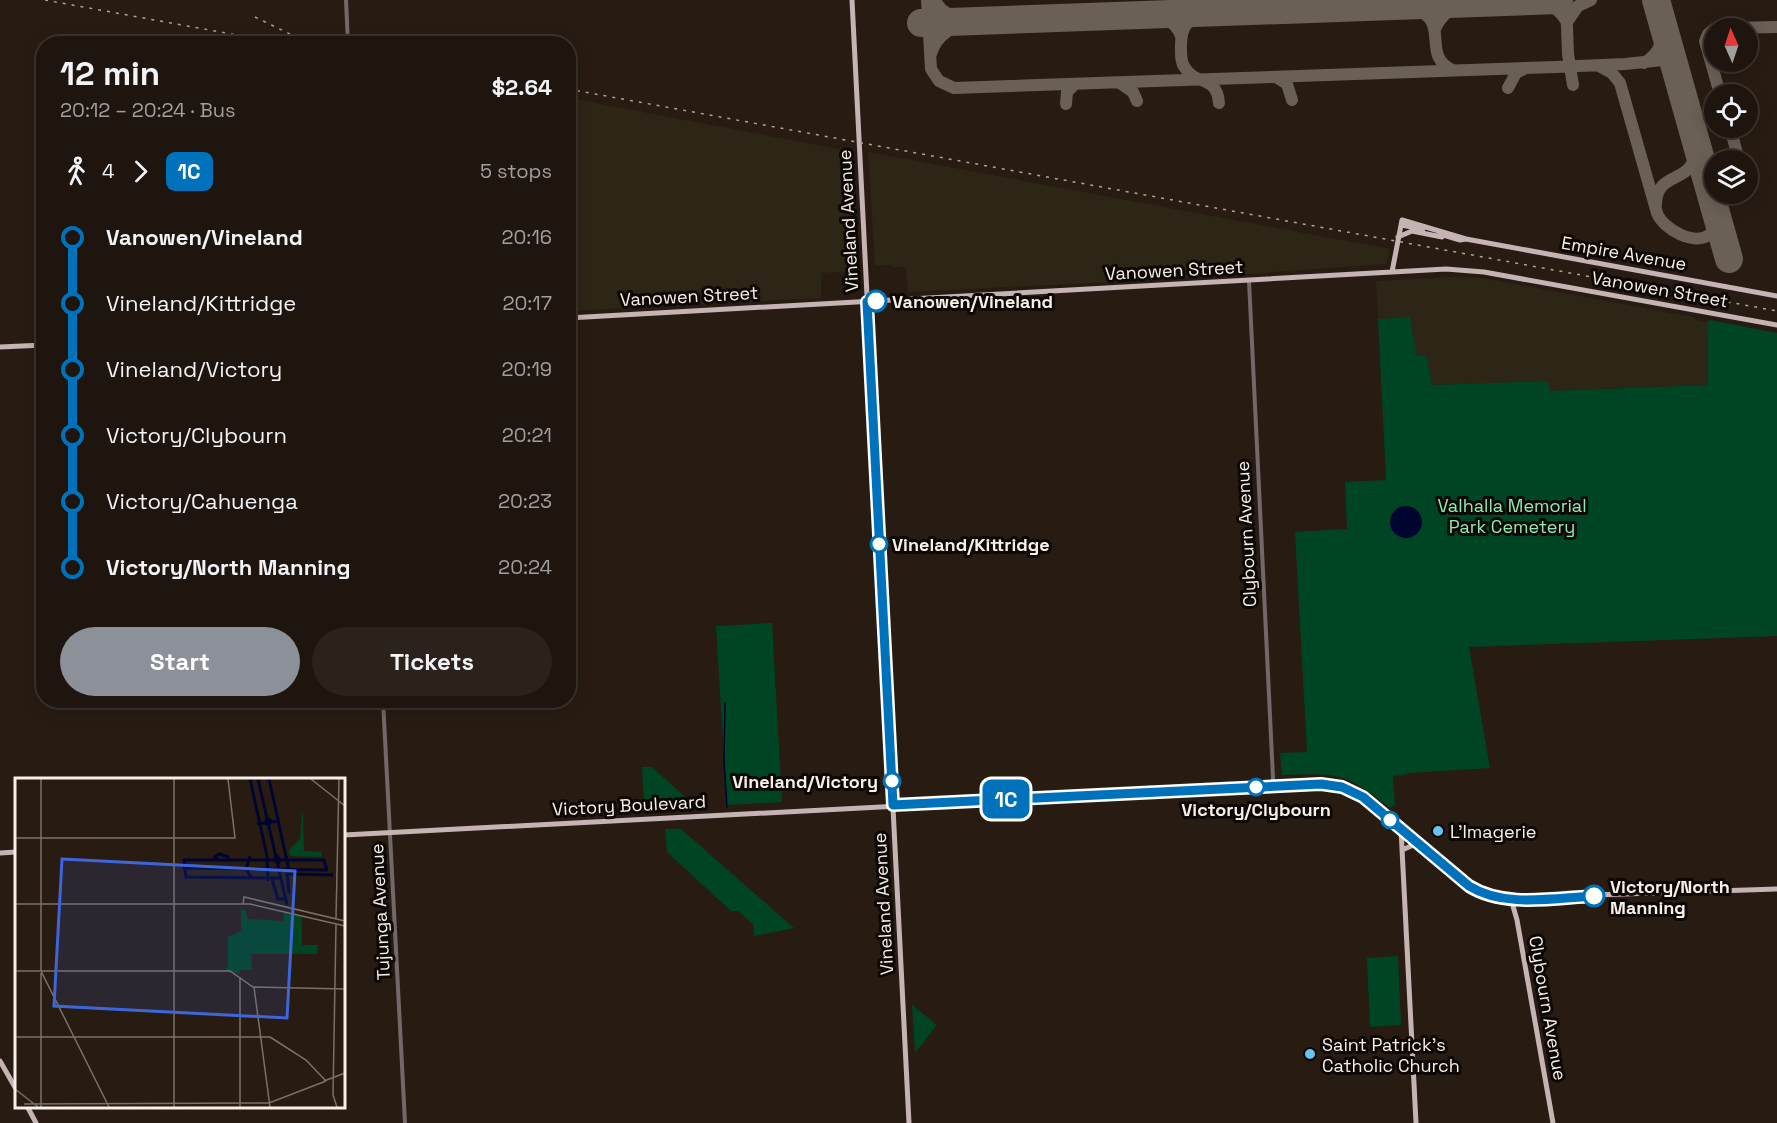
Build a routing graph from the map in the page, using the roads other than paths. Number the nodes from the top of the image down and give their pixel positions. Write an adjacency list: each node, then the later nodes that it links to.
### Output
1 (346, 0): 3 (street)
2 (852, 0): 11 (main road, Vineland Avenue)
3 (348, 36)
4 (1401, 223): 5 (main road); 6 (main road, Empire Avenue); 7 (main road, Empire Avenue)
5 (1398, 237): 6 (main road); 8 (main road)
6 (1448, 237): 7 (main road, Empire Avenue)
7 (1466, 239): 10 (main road, Empire Avenue)
8 (1392, 272): 9 (main road, Vanowen Street); 13 (main road, Vanowen Street)
9 (1249, 280): 11 (main road, Vanowen Street); 17 (street, Clybourn Avenue)
10 (1777, 296)
11 (867, 302): 12 (main road, Vanowen Street); 18 (main road, Vineland Avenue)
12 (576, 318)
13 (1777, 325)
14 (36, 345): 15 (main road)
15 (0, 347)
16 (383, 708): 20 (street, Tujunga Avenue)
17 (1272, 786): 18 (main road, Victory Boulevard); 19 (main road, Victory Boulevard)
18 (893, 805): 20 (main road, Victory Boulevard); 33 (main road, Vineland Avenue)
19 (1401, 829): 22 (main road, Victory Boulevard); 23 (main road)
20 (389, 832): 21 (main road, Victory Boulevard); 32 (street, Tujunga Avenue)
21 (345, 835)
22 (1418, 843): 23 (main road); 27 (main road, Victory Boulevard)
23 (1402, 850): 34 (main road)
24 (15, 852): 25 (main road)
25 (0, 853)
26 (1777, 890): 27 (main road, Victory Boulevard)
27 (1512, 899): 35 (main road, Clybourn Avenue)
28 (0, 1061): 29 (main road)
29 (15, 1087)
30 (28, 1108): 31 (main road)
31 (36, 1123)
32 (405, 1123)
33 (909, 1123)
34 (1416, 1123)
35 (1553, 1123)

